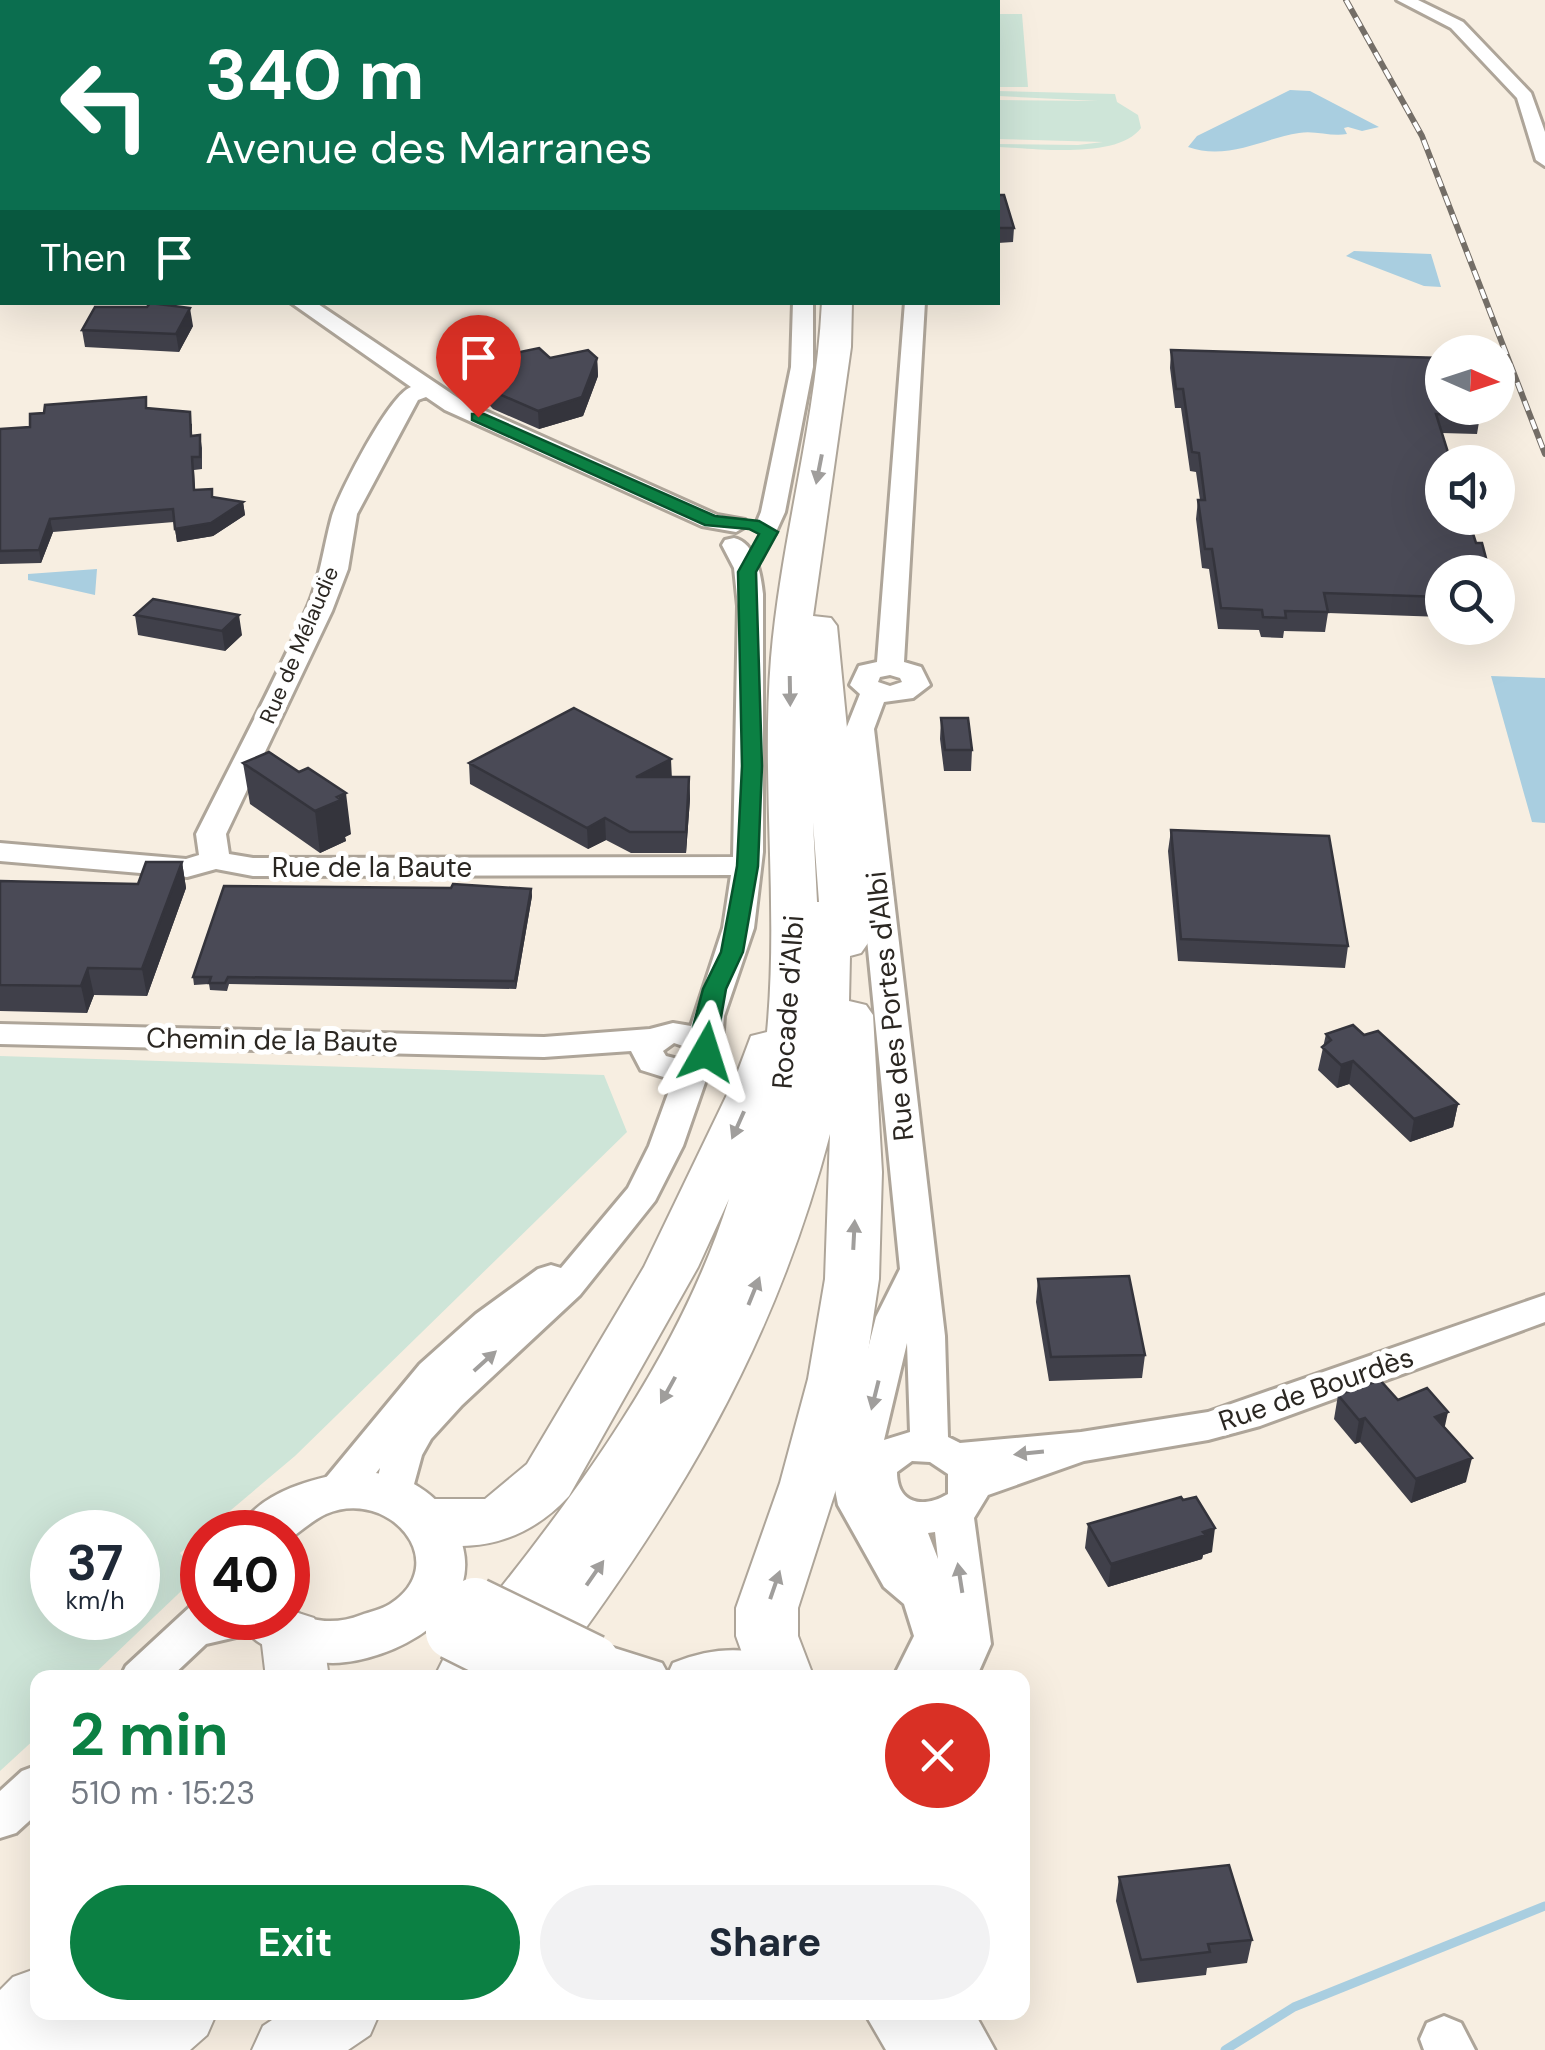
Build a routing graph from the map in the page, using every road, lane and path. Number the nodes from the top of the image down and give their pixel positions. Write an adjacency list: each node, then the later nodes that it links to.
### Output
1 (1404, 0): 2 (street)
2 (1509, 79): 3 (street); 4 (street)
3 (1545, 89)
4 (1545, 160)
5 (304, 305): 10 (street)
6 (803, 305): 11 (street)
7 (837, 305): 15 (highway, Rocade d'Albi, one-way to 15)
8 (859, 305): 12 (highway, Rocade d'Albi)
9 (915, 305): 22 (street, Rue des Portes d'Albi)
10 (429, 388): 11 (street); 14 (street, Rue de Mélaudie)
11 (740, 531): 15 (street)
12 (818, 623): 34 (highway, Rocade d'Albi, one-way to 12); 36 (highway, one-way to 12)
13 (0, 852): 14 (street, Rue de la Baute)
14 (215, 860): 15 (street, Rue de la Baute)
15 (771, 863): 16 (street); 26 (highway, one-way to 26); 29 (highway, Rocade d'Albi, one-way to 29)
16 (714, 989): 18 (street); 19 (street)
17 (0, 1034): 18 (street, Chemin de la Baute)
18 (659, 1051): 19 (street, Chemin de la Baute); 20 (street)
19 (700, 1055): 20 (street)
20 (666, 1146): 21 (street)
21 (604, 1242): 25 (street); 26 (street, one-way to 21)
22 (918, 1270): 24 (street, Rue des Portes d'Albi); 30 (street, one-way to 30)
23 (1545, 1308): 24 (street, Rue de Bourdès)
24 (940, 1471): 28 (street, Rue de Bourdès); 28 (street, Rue des Portes d'Albi); 38 (street, one-way to 24)
25 (335, 1492): 26 (main road); 27 (main road)
26 (413, 1509): 29 (main road)
27 (289, 1510)
28 (899, 1512): 30 (street)
29 (458, 1623): 32 (main road); 35 (main road, bridge)
30 (936, 1636): 37 (street)
31 (183, 1640): 33 (street)
32 (301, 1640)
33 (151, 1670)
34 (519, 1670)
35 (568, 1670)
36 (778, 1670)
37 (918, 1670)
38 (958, 1670)
39 (30, 1791): 40 (street)
40 (0, 1819)
41 (30, 2008): 47 (highway)
42 (106, 2020): 48 (highway)
43 (172, 2020): 49 (highway)
44 (333, 2020): 50 (highway)
45 (899, 2020): 51 (main road)
46 (944, 2020): 52 (main road)
47 (0, 2037)
48 (70, 2050)
49 (136, 2050)
50 (288, 2050)
51 (920, 2050)
52 (965, 2050)

